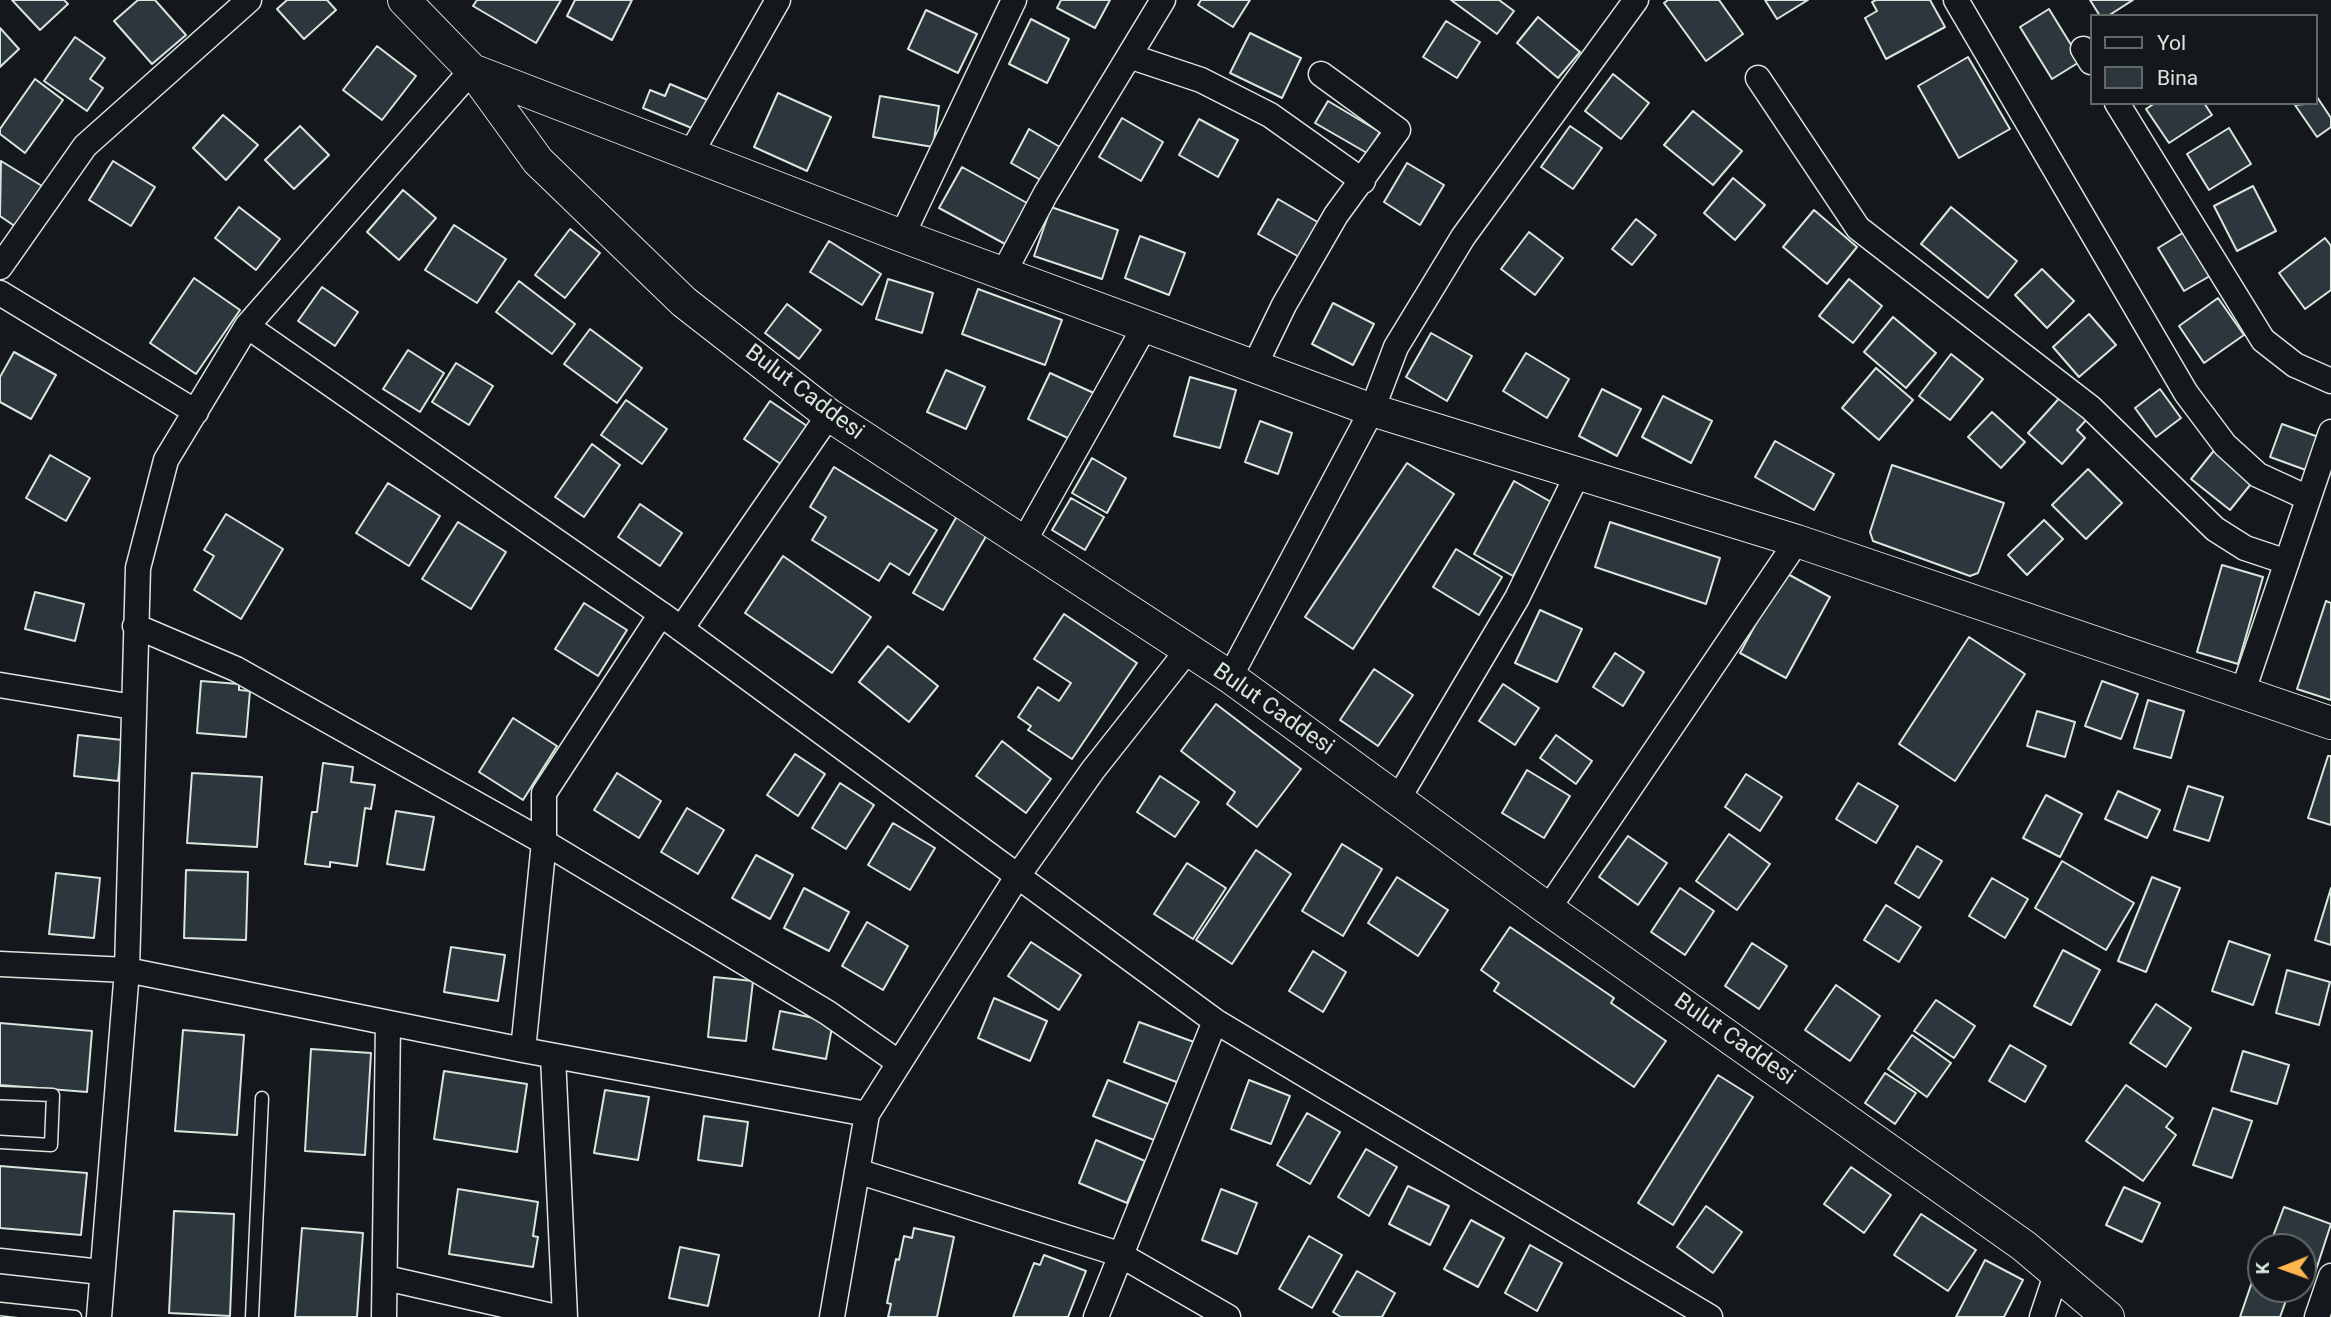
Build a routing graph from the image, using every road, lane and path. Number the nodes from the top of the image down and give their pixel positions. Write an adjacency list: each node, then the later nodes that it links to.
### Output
1 (249, 0): 16 (street)
2 (778, 0): 13 (street)
3 (1014, 0): 15 (street)
4 (1163, 0): 8 (street)
5 (1956, 0): 28 (street)
6 (1629, 3): 23 (street)
7 (419, 5): 9 (street, Bulut Caddesi)
8 (1129, 56): 14 (street); 17 (street)
9 (472, 70): 13 (street); 19 (street); 25 (street, Bulut Caddesi)
10 (1321, 74): 14 (street)
11 (1758, 78): 31 (street)
12 (2118, 105): 22 (street)
13 (690, 155): 15 (street)
14 (1363, 181): 21 (street)
15 (902, 236): 17 (street)
16 (0, 267)
17 (1003, 274): 20 (street)
18 (0, 293): 24 (street)
19 (247, 326): 24 (street); 32 (street)
20 (1145, 326): 21 (street); 30 (street)
21 (1254, 367): 23 (street)
22 (2331, 381)
23 (1372, 410): 27 (street); 36 (street)
24 (196, 412): 33 (street)
25 (829, 415): 30 (street, Bulut Caddesi); 34 (street)
26 (2331, 432): 28 (street)
27 (1577, 473): 29 (street); 41 (street)
28 (2308, 498): 31 (street)
29 (1797, 541): 38 (street); 44 (street)
30 (1023, 543): 35 (street, Bulut Caddesi)
31 (2287, 562): 38 (street)
32 (661, 614): 34 (street); 42 (street)
33 (135, 626): 39 (street); 42 (street)
34 (681, 629): 43 (street)
35 (1187, 651): 36 (street, Bulut Caddesi); 43 (street)
36 (1230, 677): 41 (street, Bulut Caddesi)
37 (0, 685): 39 (street)
38 (2242, 694): 40 (street)
39 (133, 707): 46 (street)
40 (2331, 723)
41 (1398, 799): 44 (street, Bulut Caddesi)
42 (544, 842): 49 (street); 51 (street)
43 (1017, 877): 47 (street); 51 (street)
44 (1548, 909): 60 (street, Bulut Caddesi)
45 (0, 964): 46 (street)
46 (127, 970): 48 (street); 59 (street)
47 (1215, 1021): 57 (street); 73 (street)
48 (388, 1023): 49 (street); 62 (street)
49 (523, 1050): 50 (street)
50 (553, 1056): 54 (street); 69 (street)
51 (898, 1062): 54 (street)
52 (0, 1093): 55 (lane)
53 (262, 1098): 66 (lane)
54 (867, 1114): 56 (street)
55 (0, 1142)
56 (857, 1171): 57 (street); 70 (street)
57 (1119, 1254): 71 (street); 72 (street)
58 (0, 1261): 59 (street)
59 (100, 1272): 65 (street)
60 (2057, 1272): 74 (street); 75 (street, Bulut Caddesi)
61 (2331, 1276): 76 (street)
62 (386, 1278): 67 (street); 68 (street)
63 (0, 1309): 64 (lane)
64 (75, 1317)
65 (99, 1317)
66 (252, 1317)
67 (384, 1317)
68 (556, 1317)
69 (565, 1317)
70 (832, 1317)
71 (1096, 1317)
72 (1228, 1317)
73 (1710, 1317)
74 (2042, 1317)
75 (2108, 1317)
76 (2317, 1317)

